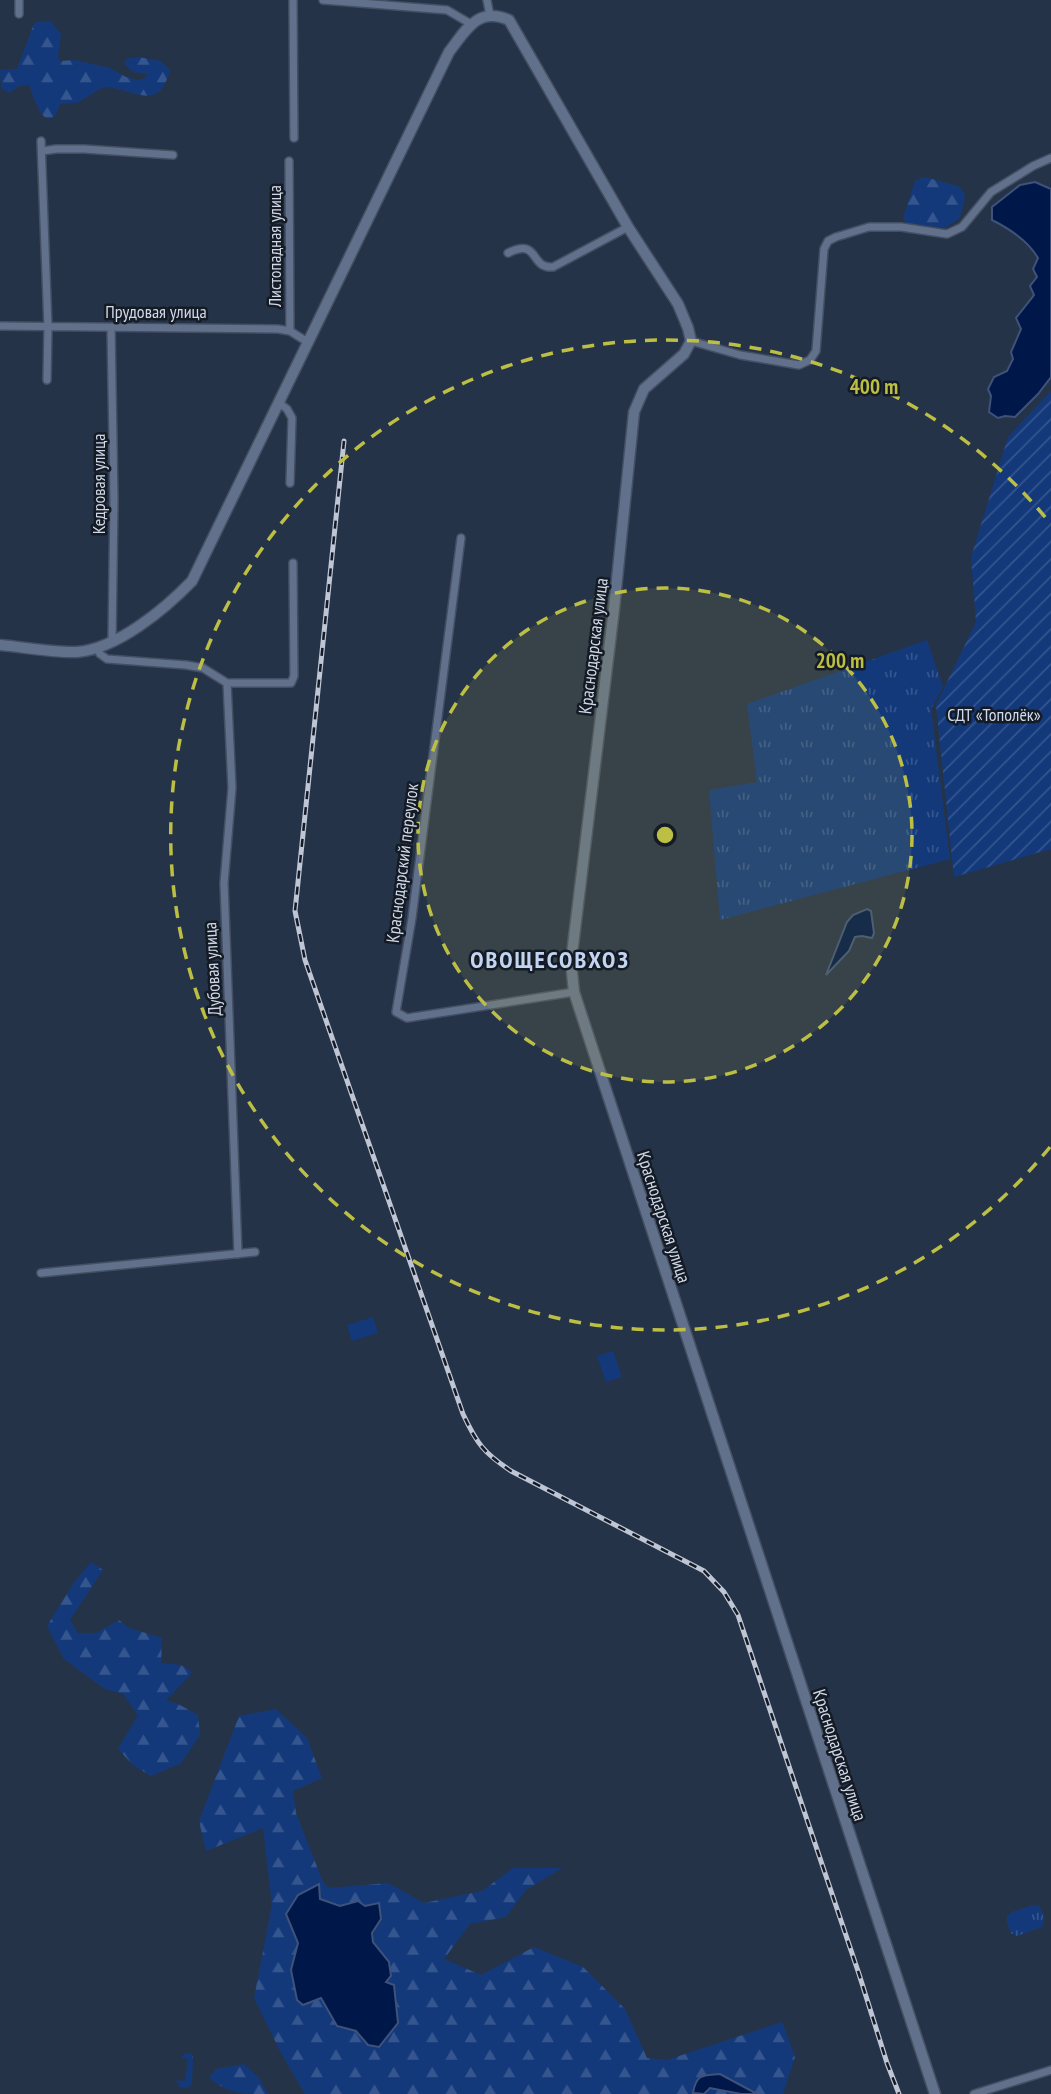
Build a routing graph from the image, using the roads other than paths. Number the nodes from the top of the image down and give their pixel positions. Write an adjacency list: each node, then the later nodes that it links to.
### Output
1 (19, 0): 6 (street)
2 (293, 0): 9 (street)
3 (323, 0): 5 (street)
4 (487, 0): 7 (street)
5 (403, 3): 8 (street)
6 (19, 14)
7 (490, 16): 8 (main road); 15 (main road)
8 (471, 24): 22 (main road)
9 (293, 138)
10 (41, 141): 11 (street)
11 (42, 151): 12 (street); 18 (street)
12 (173, 155)
13 (1051, 158): 21 (street)
14 (289, 161): 20 (street, Листопадная улица)
15 (628, 227): 16 (street); 21 (main road)
16 (508, 253)
17 (0, 326): 18 (street, Прудовая улица)
18 (48, 327): 19 (street, Прудовая улица); 23 (street)
19 (111, 327): 20 (street, Прудовая улица); 28 (street, Кедровая улица)
20 (290, 331): 22 (street, Прудовая улица)
21 (691, 341): 32 (main road, Краснодарская улица)
22 (309, 343): 24 (main road)
23 (47, 380)
24 (279, 402): 25 (street); 28 (main road)
25 (290, 483)
26 (461, 538): 32 (street, Краснодарский переулок)
27 (293, 563): 31 (street)
28 (112, 641): 30 (main road)
29 (0, 645): 30 (main road)
30 (97, 647): 31 (street)
31 (227, 682): 34 (street, Дубовая улица)
32 (574, 992): 37 (main road, Краснодарская улица)
33 (255, 1252): 34 (street)
34 (238, 1254): 35 (street)
35 (41, 1273)
36 (1051, 2070): 38 (street)
37 (935, 2094)
38 (974, 2094)

